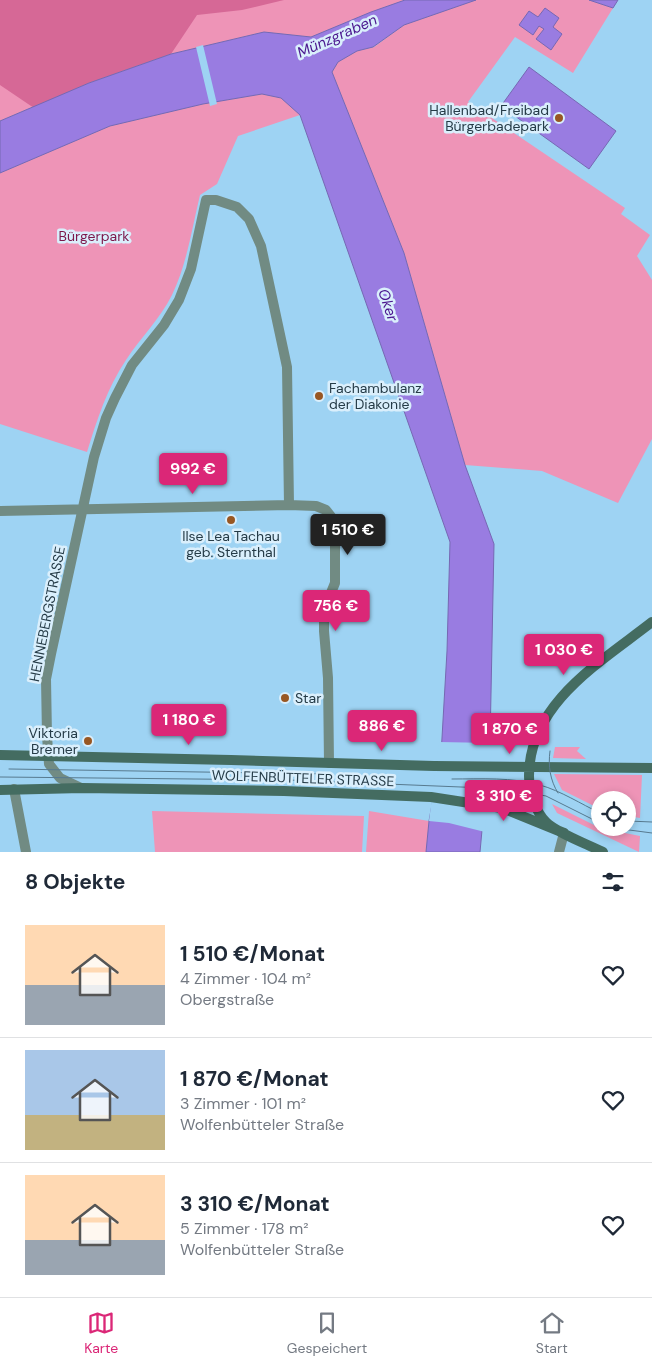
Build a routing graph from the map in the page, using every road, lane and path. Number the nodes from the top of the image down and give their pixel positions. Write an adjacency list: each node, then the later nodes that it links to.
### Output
1 (289, 505): 2 (street); 2 (street, HENNEBERGSTRASSE); 7 (street)
2 (83, 509): 3 (street); 6 (street, HENNEBERGSTRASSE)
3 (0, 512)
4 (652, 622): 8 (main road)
5 (0, 755): 6 (main road, WOLFENBÜTTELER STRASSE)
6 (48, 756): 7 (main road, WOLFENBÜTTELER STRASSE); 10 (street, WOLFENBÜTTELER STRASSE)
7 (329, 763): 8 (main road, WOLFENBÜTTELER STRASSE)
8 (529, 767): 9 (main road, WOLFENBÜTTELER STRASSE); 13 (main road)
9 (652, 768)
10 (82, 788): 11 (main road, WOLFENBÜTTELER STRASSE); 13 (main road, WOLFENBÜTTELER STRASSE)
11 (14, 789): 12 (main road, WOLFENBÜTTELER STRASSE); 14 (street)
12 (0, 790)
13 (564, 833): 15 (street); 16 (main road)
14 (26, 852)
15 (559, 852)
16 (603, 852)

